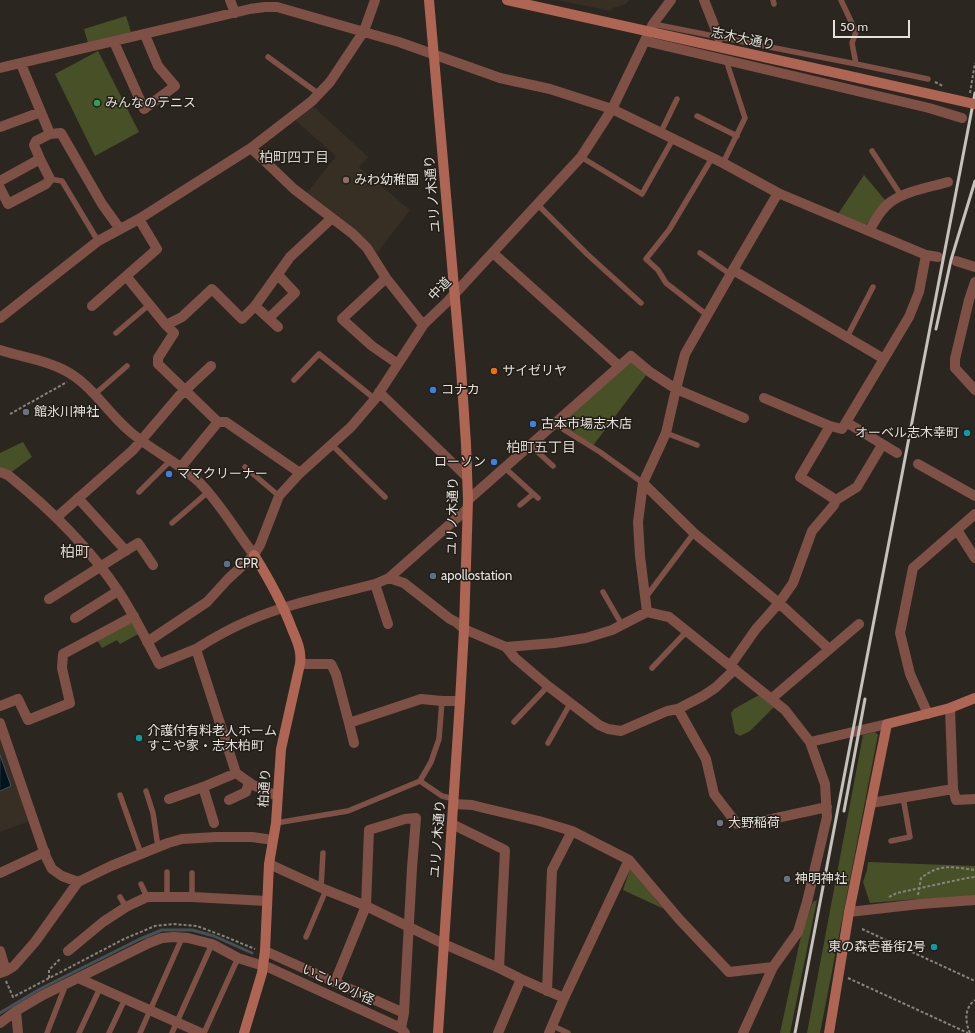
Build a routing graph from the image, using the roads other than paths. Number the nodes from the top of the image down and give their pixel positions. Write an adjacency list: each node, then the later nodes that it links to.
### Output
1 (230, 0): 8 (street)
2 (375, 0): 9 (street)
3 (429, 0): 14 (street, ユリノ木通り)
4 (507, 0): 10 (street, 志木大通り)
5 (671, 0): 10 (street, 中道)
6 (704, 0): 12 (street)
7 (841, 0): 18 (lane)
8 (235, 13): 9 (street); 11 (street)
9 (364, 31): 14 (street); 21 (street)
10 (649, 32): 12 (lane); 16 (street); 23 (street, 志木大通り, bridge); 24 (street, 中道)
11 (145, 35): 13 (street); 13 (street)
12 (719, 38): 18 (lane)
13 (114, 42): 17 (street)
14 (434, 54): 24 (street); 63 (street, ユリノ木通り)
15 (268, 57): 21 (lane)
16 (726, 60): 27 (street); 31 (lane)
17 (21, 64): 19 (street); 25 (street)
18 (856, 64): 20 (lane)
19 (0, 68)
20 (928, 79)
21 (319, 94): 33 (street)
22 (677, 99): 29 (lane)
23 (975, 104)
24 (612, 109): 29 (street); 35 (street, 中道)
25 (41, 112): 28 (street); 30 (street)
26 (697, 116): 31 (lane)
27 (962, 118)
28 (0, 127)
29 (660, 132): 32 (street)
30 (50, 134): 37 (street); 48 (street)
31 (736, 136): 38 (lane)
32 (673, 139): 35 (lane); 36 (street)
33 (251, 148): 46 (street); 47 (street)
34 (872, 151): 44 (lane)
35 (581, 157): 45 (street, 中道)
36 (712, 158): 38 (street); 69 (lane)
37 (40, 159): 39 (street); 40 (street)
38 (723, 163): 43 (street)
39 (50, 179): 42 (street); 50 (lane)
40 (0, 181)
41 (948, 182): 44 (street)
42 (0, 188)
43 (778, 193): 49 (street); 57 (street)
44 (902, 197): 49 (street)
45 (538, 205): 51 (street, 中道); 65 (lane)
46 (332, 218): 58 (street); 60 (street)
47 (139, 219): 48 (street); 59 (street)
48 (120, 229): 50 (street)
49 (869, 231): 53 (street)
50 (98, 241): 70 (street)
51 (493, 253): 63 (street, 中道); 82 (street)
52 (700, 253): 57 (lane)
53 (926, 255): 54 (street); 78 (street)
54 (938, 257)
55 (956, 261): 56 (street)
56 (975, 267)
57 (731, 272): 69 (street); 76 (street)
58 (278, 275): 68 (street); 71 (street)
59 (126, 276): 66 (street); 67 (street)
60 (386, 278): 72 (street); 79 (street)
61 (975, 282): 64 (street)
62 (872, 287): 76 (lane)
63 (454, 294): 72 (street, 中道); 110 (street, ユリノ木通り)
64 (972, 300): 85 (street)
65 (641, 303)
66 (150, 304): 73 (street); 75 (lane)
67 (92, 306)
68 (255, 306): 71 (street); 73 (street)
69 (707, 315): 84 (street)
70 (0, 318)
71 (269, 318): 74 (street)
72 (424, 324): 79 (street, 中道)
73 (166, 325): 86 (street)
74 (278, 327)
75 (116, 333)
76 (847, 337): 78 (street)
77 (0, 350): 87 (street)
78 (884, 359): 92 (street)
79 (398, 364): 88 (street, 中道)
80 (127, 366): 87 (lane)
81 (211, 366): 86 (street)
82 (619, 366): 84 (street); 93 (street)
83 (294, 380): 88 (lane)
84 (676, 389): 90 (street); 95 (street)
85 (975, 390)
86 (184, 391): 91 (street); 96 (street)
87 (95, 394): 96 (street)
88 (377, 396): 98 (street, 中道); 110 (street)
89 (764, 398): 94 (street)
90 (744, 418)
91 (218, 422): 105 (street); 109 (street)
92 (846, 422): 94 (street); 97 (street)
93 (553, 423): 99 (street); 111 (lane)
94 (830, 426): 118 (street)
95 (666, 433): 100 (lane); 111 (street)
96 (142, 441): 102 (street); 117 (street)
97 (882, 444): 101 (street); 118 (street)
98 (332, 445): 109 (street, 中道); 116 (lane)
99 (530, 445): 104 (lane); 107 (street)
100 (697, 445)
101 (898, 453)
102 (170, 460): 105 (street); 112 (lane)
103 (918, 464): 115 (street)
104 (554, 466)
105 (181, 467): 113 (street)
106 (245, 467): 114 (lane)
107 (505, 468): 119 (street); 120 (lane)
108 (0, 472): 122 (street)
109 (300, 473): 114 (street, 中道)
110 (467, 477): 119 (street, ユリノ木通り)
111 (643, 483): 125 (street); 135 (street)
112 (139, 492)
113 (208, 492): 123 (lane); 127 (street)
114 (279, 496): 127 (street, 中道)
115 (975, 496)
116 (385, 497)
117 (78, 498): 122 (street); 126 (street)
118 (836, 500): 137 (street)
119 (468, 505): 131 (street); 145 (street, ユリノ木通り)
120 (520, 505)
121 (975, 514): 124 (street)
122 (57, 518): 130 (street)
123 (172, 523)
124 (957, 530): 128 (street); 163 (street)
125 (694, 533): 135 (lane); 137 (street)
126 (126, 551): 129 (street); 130 (street)
127 (254, 555): 138 (street, 柏通り); 147 (street)
128 (975, 558)
129 (153, 565)
130 (100, 567): 133 (street); 136 (street)
131 (389, 578): 132 (street); 145 (street)
132 (375, 584): 138 (street); 142 (street)
133 (118, 591): 140 (street); 141 (street)
134 (604, 592): 144 (lane)
135 (646, 597): 139 (street)
136 (49, 599)
137 (779, 603): 150 (street); 152 (street)
138 (284, 608): 149 (street); 151 (street, 柏通り)
139 (647, 612): 144 (street); 146 (street)
140 (134, 616): 147 (street); 160 (street)
141 (75, 618)
142 (388, 624)
143 (858, 624): 150 (street)
144 (622, 625): 148 (street)
145 (464, 629): 148 (street); 158 (street, ユリノ木通り)
146 (687, 631): 152 (street); 153 (lane)
147 (147, 642): 149 (street)
148 (506, 646): 154 (street)
149 (196, 649): 171 (street)
150 (829, 649): 156 (street)
151 (300, 664): 166 (street); 178 (street, 柏通り)
152 (732, 667): 156 (street); 162 (street)
153 (652, 668)
154 (548, 686): 159 (street); 164 (lane)
155 (975, 698): 161 (street)
156 (771, 699): 168 (street)
157 (442, 701): 158 (street); 166 (street); 172 (lane)
158 (460, 701): 183 (street, ユリノ木通り)
159 (570, 704): 162 (street); 170 (lane)
160 (0, 706)
161 (950, 708): 163 (street); 175 (street)
162 (678, 709): 185 (street)
163 (928, 714): 167 (street)
164 (514, 722)
165 (0, 723): 193 (street)
166 (349, 723): 169 (street)
167 (887, 724): 168 (street); 184 (street)
168 (810, 742): 185 (street)
169 (354, 743)
170 (548, 743)
171 (236, 773): 173 (street); 174 (street)
172 (420, 781): 183 (lane); 187 (lane)
173 (249, 782): 178 (street); 182 (street)
174 (203, 787): 180 (street); 186 (street)
175 (953, 789): 179 (street); 181 (street)
176 (146, 791): 192 (lane)
177 (120, 795): 195 (lane)
178 (277, 796): 187 (street, 柏通り)
179 (903, 797): 184 (street); 191 (lane)
180 (169, 799)
181 (975, 799)
182 (229, 800)
183 (454, 802): 188 (street, ユリノ木通り); 189 (street)
184 (871, 803): 212 (street)
185 (827, 807): 224 (street)
186 (214, 823)
187 (276, 823): 190 (street, 柏通り)
188 (452, 824): 217 (street, ユリノ木通り); 223 (street)
189 (572, 831): 196 (street); 231 (street)
190 (273, 840): 192 (street); 197 (street, 柏通り)
191 (891, 841)
192 (158, 847): 195 (street)
193 (45, 852): 199 (street); 201 (street)
194 (324, 853): 203 (lane)
195 (141, 854): 201 (street)
196 (629, 860): 224 (street); 232 (street)
197 (269, 864): 203 (street); 209 (street, 柏通り)
198 (167, 872): 204 (lane)
199 (0, 873)
200 (192, 873): 205 (lane)
201 (78, 882): 225 (street)
202 (141, 884): 207 (lane)
203 (324, 888): 210 (street); 214 (lane)
204 (167, 896): 205 (street); 207 (street)
205 (192, 896): 209 (street)
206 (120, 897): 211 (lane)
207 (148, 897): 211 (street)
208 (975, 900): 212 (street)
209 (267, 901): 220 (street, 柏通り)
210 (366, 906): 213 (street); 213 (street); 228 (street)
211 (126, 907): 219 (street)
212 (849, 912): 253 (street)
213 (409, 927): 217 (street); 236 (street)
214 (306, 937)
215 (182, 938): 216 (street, いこいの小径); 226 (street, いこいの小径); 234 (lane)
216 (212, 944): 221 (street, いこいの小径); 238 (lane)
217 (444, 944): 223 (street); 249 (street, ユリノ木通り)
218 (0, 951): 225 (street)
219 (68, 951)
220 (265, 951): 222 (street, 柏通り); 228 (street)
221 (238, 958): 222 (street, いこいの小径); 247 (lane)
222 (263, 965): 240 (street, いこいの小径); 248 (street, 柏通り)
223 (499, 968): 227 (street)
224 (773, 968): 252 (street)
225 (3, 972)
226 (78, 978): 229 (street, いこいの小径); 230 (street)
227 (521, 979): 231 (street); 250 (street)
228 (335, 982): 236 (street)
229 (66, 984): 235 (street, いこいの小径); 242 (lane)
230 (100, 988): 233 (street); 243 (lane)
231 (547, 991): 232 (street)
232 (564, 998): 239 (street)
233 (125, 999): 234 (street); 244 (lane)
234 (150, 1010): 238 (street); 245 (lane)
235 (16, 1011): 237 (street, いこいの小径); 241 (street)
236 (404, 1013): 240 (street)
237 (0, 1022)
238 (177, 1022): 246 (lane); 247 (street)
239 (551, 1029): 251 (lane)
240 (403, 1030)
241 (18, 1033)
242 (47, 1033)
243 (79, 1033)
244 (109, 1033)
245 (140, 1033)
246 (172, 1033)
247 (203, 1033)
248 (244, 1033)
249 (438, 1033)
250 (498, 1033)
251 (568, 1033)
252 (743, 1033)
253 (829, 1033)

